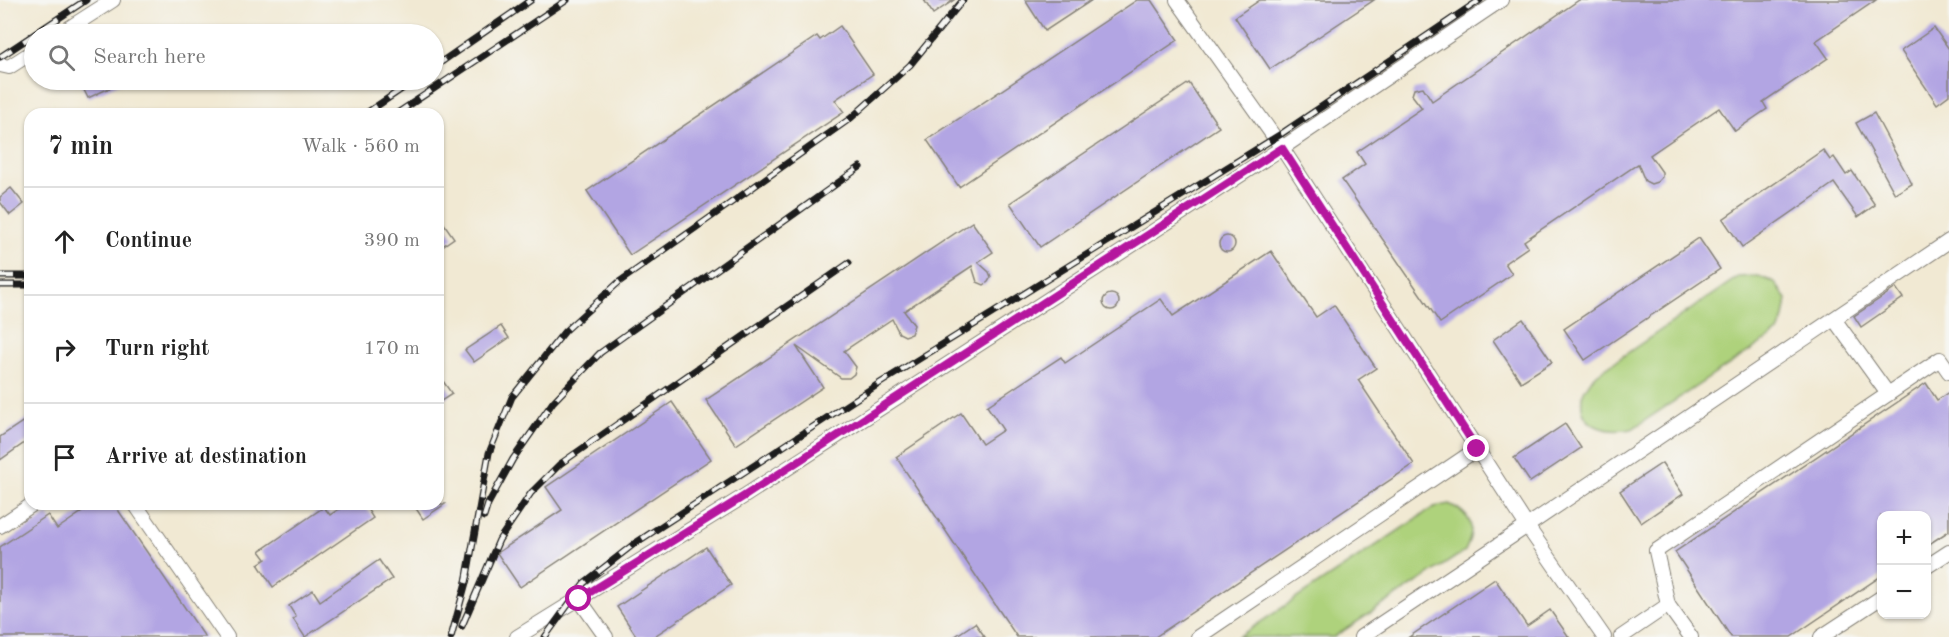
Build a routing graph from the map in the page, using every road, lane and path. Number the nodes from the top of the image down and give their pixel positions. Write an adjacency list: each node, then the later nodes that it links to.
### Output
1 (113, 0): 4 (street)
2 (1177, 0): 7 (street)
3 (1501, 0): 7 (street)
4 (76, 24)
5 (24, 57): 6 (street)
6 (0, 65)
7 (1282, 148): 12 (street); 19 (street)
8 (1949, 241): 9 (street)
9 (1834, 319): 11 (street); 16 (street)
10 (1949, 372): 11 (street)
11 (1888, 394): 21 (street)
12 (1477, 449): 16 (street); 25 (street)
13 (24, 510): 15 (street)
14 (139, 510): 22 (street)
15 (0, 526)
16 (1527, 526): 26 (street); 27 (street)
17 (1949, 552): 18 (street)
18 (1929, 565)
19 (579, 599): 23 (street); 24 (street)
20 (1877, 600): 30 (street)
21 (1668, 605): 28 (street); 29 (street)
22 (227, 637)
23 (518, 637)
24 (606, 637)
25 (1198, 637)
26 (1361, 637)
27 (1604, 637)
28 (1621, 637)
29 (1691, 637)
30 (1821, 637)

